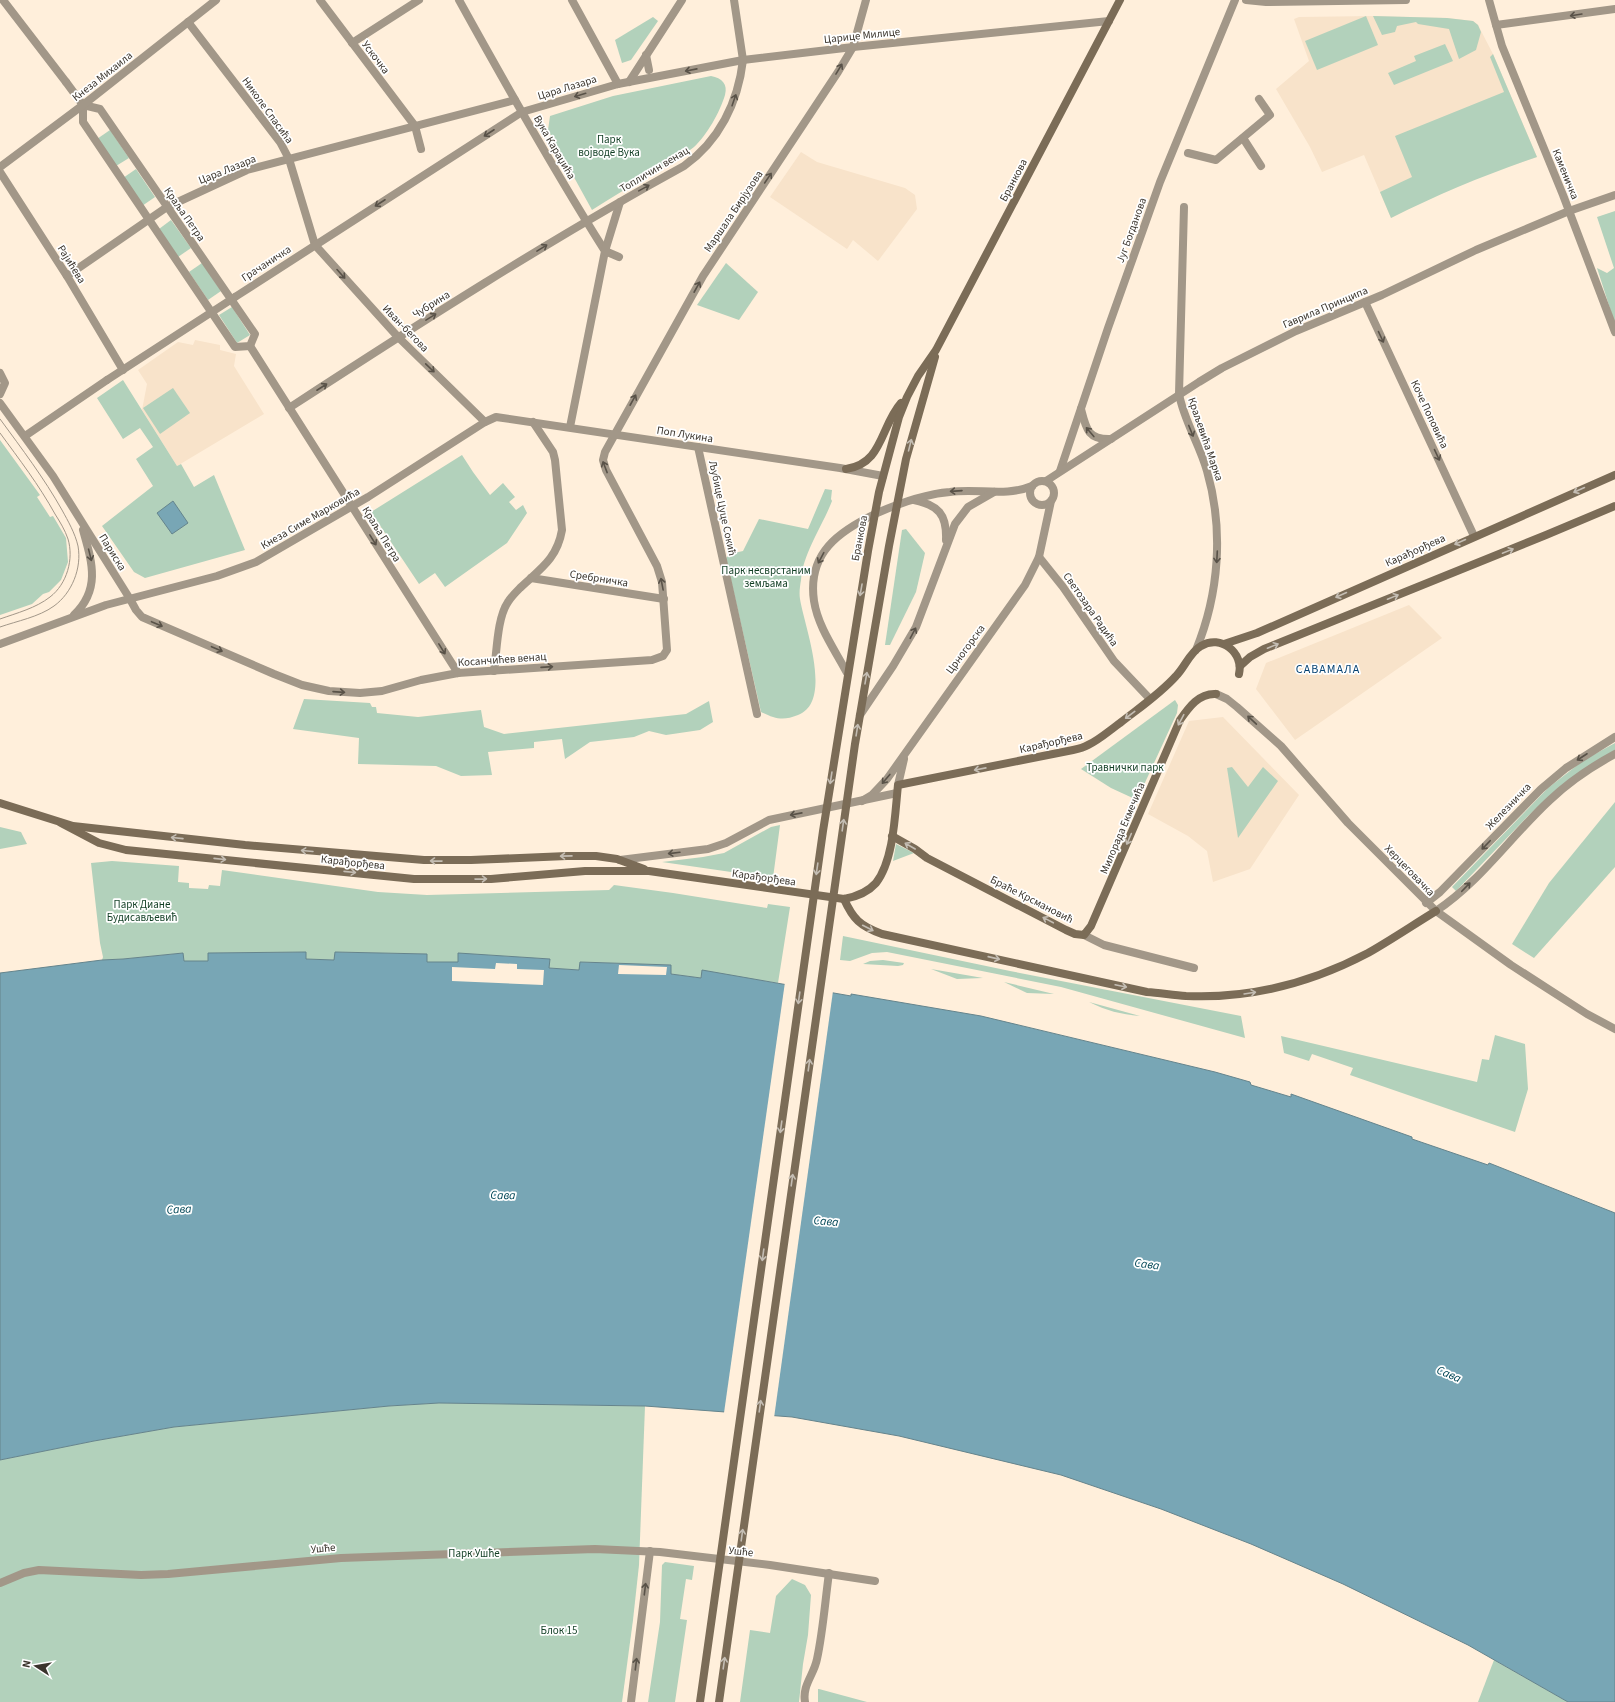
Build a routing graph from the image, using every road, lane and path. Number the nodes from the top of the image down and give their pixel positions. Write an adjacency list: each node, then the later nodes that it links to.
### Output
1 (3, 0): 28 (street)
2 (216, 0): 17 (street, Кнеза Михаила)
3 (320, 0): 19 (street, Ускочка)
4 (419, 0): 19 (street)
5 (459, 0): 27 (street, Вука Караџића)
6 (572, 0): 25 (street)
7 (682, 0): 21 (street)
8 (734, 0): 22 (street, Топличин венац)
9 (866, 0): 20 (street, Маршала Бирјузова)
10 (1120, 0): 16 (main road, Бранкова)
11 (1235, 0): 63 (street, Југ Богданова)
12 (1246, 0): 13 (street)
13 (1406, 0)
14 (1489, 0): 18 (street, Каменичка)
15 (1615, 9): 18 (street, one-way to 18)
16 (1109, 21): 20 (street, Царице Милице); 55 (main road, Бранкова)
17 (188, 22): 28 (street, Кнеза Михаила); 34 (street, Николе Спасића)
18 (1496, 25): 42 (street, Каменичка)
19 (352, 44): 30 (street, Ускочка)
20 (853, 47): 22 (street, Царице Милице); 67 (street, Маршала Бирјузова, one-way to 20)
21 (646, 55): 23 (street); 24 (street)
22 (743, 60): 24 (street, Царице Милице, one-way to 24); 39 (street, Топличин венац, one-way to 22)
23 (649, 70)
24 (629, 82): 25 (street, Царице Милице)
25 (618, 84): 29 (street, Цара Лазара, one-way to 29)
26 (1259, 99): 31 (street)
27 (515, 100): 29 (street, Вука Караџића); 30 (street, Цара Лазара)
28 (83, 105): 36 (street, Кнеза Михаила); 40 (street, Краља Петра); 43 (street)
29 (522, 112): 44 (street, Вука Караџића); 45 (street, Грачаничка, one-way to 45)
30 (415, 126): 32 (street); 34 (street, Цара Лазара)
31 (1243, 138): 33 (street); 35 (street)
32 (420, 149)
33 (1188, 153)
34 (289, 159): 40 (street, Цара Лазара); 45 (street, Николе Спасића)
35 (1261, 166)
36 (0, 167)
37 (0, 172): 48 (street, Рајићева)
38 (1615, 195): 42 (street, Гаврила Принципа)
39 (620, 202): 44 (street, Топличин венац); 46 (street, Топличин венац)
40 (167, 206): 43 (street, Цара Лазара); 49 (street, Краља Петра)
41 (1184, 207): 59 (street, Краљевића Марка)
42 (1569, 211): 50 (street, Гаврила Принципа); 52 (street, Каменичка)
43 (148, 220): 48 (street, Цара Лазара); 51 (street)
44 (586, 221): 46 (street); 53 (street, Чубрина, one-way to 44)
45 (315, 245): 49 (street, Грачаничка); 53 (street, Иван-бегова, one-way to 53)
46 (605, 251): 47 (street); 66 (street, Топличин венац)
47 (618, 257)
48 (66, 276): 56 (street, Рајићева)
49 (233, 298): 51 (street, Грачаничка); 54 (street, Краља Петра)
50 (1365, 302): 59 (street, Гаврила Принципа); 88 (street, Коче Поповића, one-way to 88)
51 (212, 312): 54 (street); 56 (street, Грачаничка)
52 (1615, 332)
53 (398, 337): 62 (street, Чубрина, one-way to 53); 64 (street, Иван-бегова, one-way to 64)
54 (250, 346): 62 (street, Краља Петра)
55 (936, 350): 60 (main road, Бранкова); 104 (main road, Бранкова, one-way to 55)
56 (123, 370): 68 (street, Грачаничка)
57 (0, 373): 58 (street)
58 (0, 394)
59 (1179, 394): 69 (street, Гаврила Принципа); 97 (street, Краљевића Марка, one-way to 97)
60 (907, 397): 71 (main road); 74 (main road, Бранкова)
61 (0, 403): 68 (street, Париска)
62 (289, 408): 85 (street, Краља Петра)
63 (1081, 410): 69 (street, one-way to 63); 72 (street, Југ Богданова)
64 (484, 422): 65 (street, Поп Лукина); 85 (street, Кнеза Симе Марковића)
65 (533, 422): 66 (street, Поп Лукина); 91 (street)
66 (570, 428): 67 (street, Поп Лукина)
67 (614, 434): 70 (street, Поп Лукина); 93 (street, Косанчићев венац, one-way to 67)
68 (25, 436): 86 (street, Париска)
69 (1112, 439): 72 (street, Гаврила Принципа)
70 (698, 447): 71 (street, Поп Лукина); 103 (street, Љубице Цуце Сокић)
71 (846, 469): 74 (street, Поп Лукина)
72 (1060, 471): 75 (street); 77 (street)
73 (1615, 474): 88 (main road, Карађорђева, one-way to 88)
74 (883, 476): 100 (main road, Бранкова, one-way to 100)
75 (1046, 481): 76 (street); 77 (street)
76 (1032, 486): 78 (street); 80 (street)
77 (1054, 490): 82 (street)
78 (1016, 491): 79 (street); 80 (street)
79 (995, 492): 81 (street, one-way to 81); 89 (street)
80 (1030, 496): 83 (street)
81 (913, 500): 89 (street); 100 (street, one-way to 100)
82 (1051, 501): 83 (street); 87 (street)
83 (1038, 504): 87 (street)
84 (1615, 506): 96 (main road, one-way to 84)
85 (352, 507): 92 (street, Кнеза Симе Марковића); 99 (street, Краља Петра, one-way to 99)
86 (79, 518): 92 (street, Париска); 94 (street, one-way to 94)
87 (1046, 521): 90 (street)
88 (1474, 536): 96 (main road, Карађорђева, one-way to 96)
89 (946, 544): 104 (street, one-way to 89)
90 (1039, 557): 102 (street, Светозара Радића); 106 (street, Црногорска)
91 (531, 578): 93 (street, Сребрничка); 98 (street)
92 (130, 599): 94 (street); 99 (street, Косанчићев венац, one-way to 99)
93 (664, 599): 98 (street, Косанчићев венац, one-way to 93)
94 (71, 618): 95 (street)
95 (0, 644)
96 (1224, 644): 97 (main road, Карађорђева)
97 (1196, 650): 102 (main road, Карађорђева)
98 (494, 671): 99 (street, Косанчићев венац)
99 (458, 673)
100 (847, 673): 128 (main road, Бранкова, one-way to 128)
101 (1212, 694): 117 (street, Херцеговачка, one-way to 101); 119 (main road, Милорада Екмечића, one-way to 119)
102 (1150, 699): 108 (main road, Карађорђева, one-way to 108)
103 (757, 714)
104 (860, 716): 129 (main road, Бранкова, one-way to 104)
105 (1615, 737): 117 (street, Железничка, one-way to 117)
106 (906, 753): 108 (street, Црногорска); 110 (street, Црногорска, one-way to 110)
107 (1615, 754): 118 (street, one-way to 107)
108 (898, 785): 109 (main road, Карађорђева)
109 (897, 794): 110 (street, Карађорђева); 113 (main road, Карађорђева)
110 (862, 801): 114 (street, Карађорђева, one-way to 114)
111 (0, 803): 112 (main road, Карађорђева)
112 (61, 823): 114 (main road, Карађорђева, one-way to 112); 115 (main road, Карађорђева, one-way to 115)
113 (892, 836): 116 (main road, Карађорђева); 119 (main road, Браће Крсмановић, one-way to 113)
114 (620, 860): 115 (main road, Карађорђева)
115 (649, 871): 116 (main road, Карађорђева)
116 (844, 899): 118 (main road, one-way to 118)
117 (1426, 903): 118 (street, Херцеговачка)
118 (1436, 911): 121 (street, Херцеговачка)
119 (1084, 935): 120 (street, Браће Крсмановић)
120 (1194, 968)
121 (1615, 1029)
122 (650, 1551): 123 (street, Ушће); 125 (street, Ушће); 127 (street, one-way to 122)
123 (829, 1574): 124 (street, Ушће); 126 (street)
124 (875, 1581)
125 (0, 1584)
126 (804, 1698)
127 (631, 1702)
128 (700, 1702)
129 (719, 1702)

